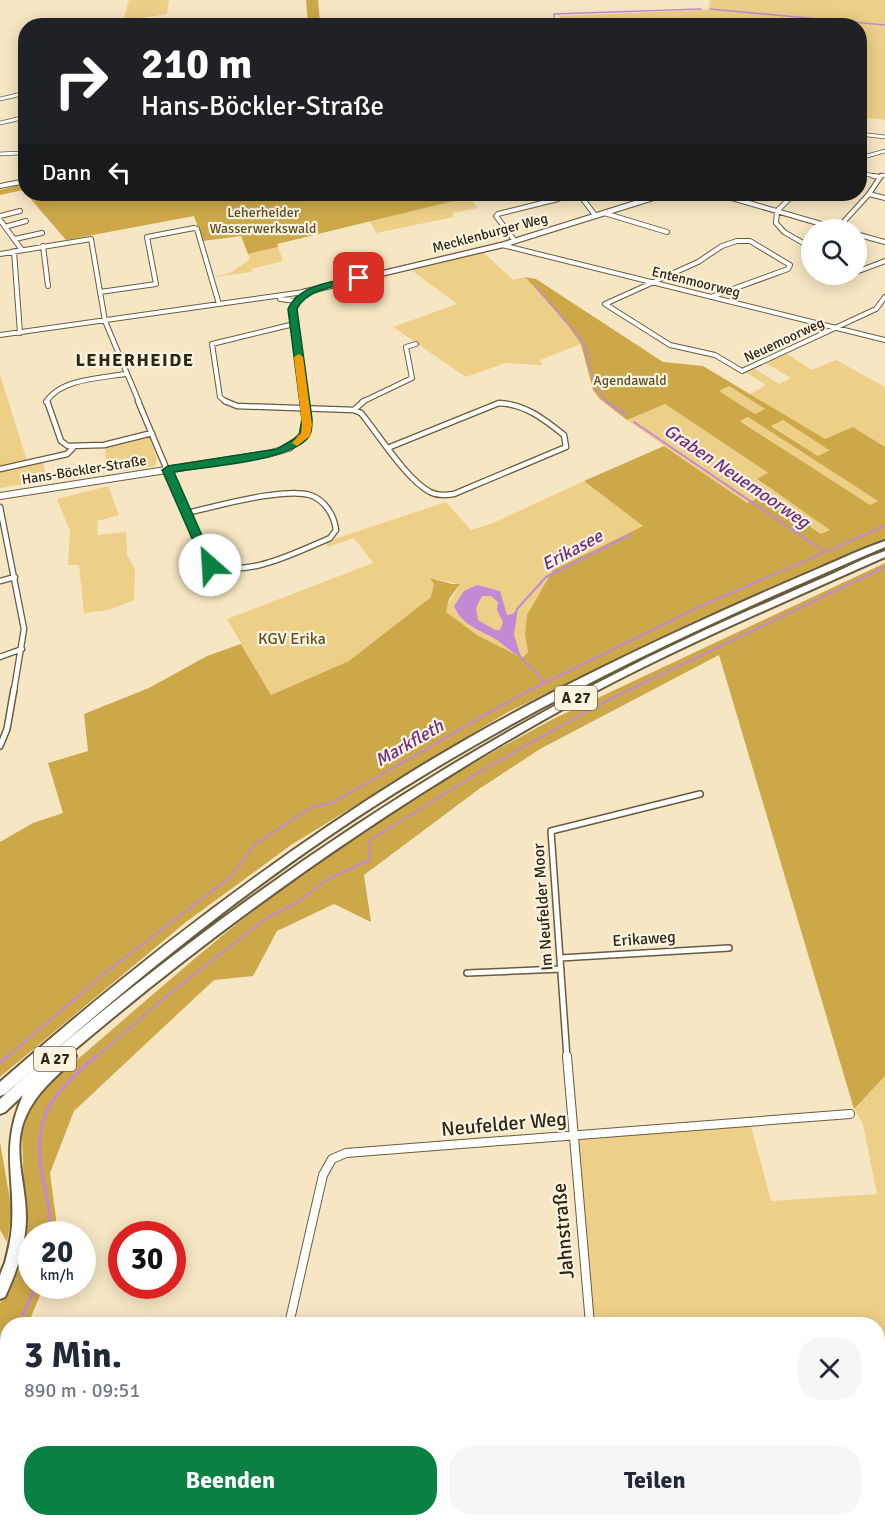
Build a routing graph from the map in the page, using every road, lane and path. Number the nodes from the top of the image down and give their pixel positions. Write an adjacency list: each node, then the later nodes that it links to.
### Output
1 (18, 95): 2 (street)
2 (0, 99)
3 (18, 119): 4 (street)
4 (0, 123)
5 (867, 135): 6 (street)
6 (885, 138)
7 (885, 151): 10 (street)
8 (18, 153): 9 (street)
9 (0, 154)
10 (867, 156)
11 (867, 174): 12 (street)
12 (879, 176): 13 (street); 16 (street)
13 (885, 176)
14 (18, 182): 15 (street)
15 (0, 186)
16 (868, 194): 17 (street)
17 (885, 198)
18 (550, 201): 37 (street)
19 (584, 201): 27 (street)
20 (642, 201): 26 (street, Mecklenburger Weg)
21 (742, 201): 25 (street)
22 (787, 201): 25 (street)
23 (862, 201): 30 (street)
24 (20, 211): 28 (street)
25 (777, 211): 29 (street); 38 (street)
26 (604, 213): 27 (street, Mecklenburger Weg); 34 (street)
27 (595, 215): 37 (street, Mecklenburger Weg)
28 (0, 218): 32 (street)
29 (805, 219)
30 (848, 219)
31 (26, 222): 32 (street)
32 (5, 227): 36 (street)
33 (42, 232): 36 (street)
34 (667, 232)
35 (867, 237): 39 (street)
36 (15, 239): 42 (street)
37 (514, 241): 40 (street, Mecklenburger Weg)
38 (801, 241)
39 (885, 242)
40 (502, 245): 47 (street, Entenmoorweg); 49 (street, Mecklenburger Weg)
41 (43, 246): 42 (street); 48 (street); 50 (street)
42 (22, 250): 43 (street)
43 (14, 251): 44 (street); 62 (street)
44 (0, 254)
45 (885, 261): 46 (street)
46 (867, 268)
47 (655, 283): 53 (street, Entenmoorweg); 53 (street); 61 (street, Neuemoorweg)
48 (48, 286)
49 (320, 288): 51 (street, Mecklenburger Weg); 56 (street, Mecklenburger Weg)
50 (100, 292): 57 (street); 59 (street)
51 (304, 292): 52 (street, Mecklenburger Weg); 56 (street, Hans-Böckler-Straße)
52 (276, 296): 55 (street, Mecklenburger Weg); 56 (street, Mecklenburger Weg)
53 (711, 297): 61 (street, Entenmoorweg)
54 (885, 297): 61 (street)
55 (263, 298): 56 (street, Mecklenburger Weg); 57 (street, Mecklenburger Weg); 58 (street, Mecklenburger Weg)
56 (296, 302): 58 (street, Hans-Böckler-Straße)
57 (219, 304): 59 (street, Mecklenburger Weg)
58 (293, 309): 60 (street, Hans-Böckler-Straße)
59 (105, 321): 62 (street, Mecklenburger Weg); 66 (street)
60 (294, 324): 67 (street, Hans-Böckler-Straße); 67 (street)
61 (836, 328): 64 (street, Entenmoorweg)
62 (20, 333): 63 (street, Mecklenburger Weg)
63 (0, 336)
64 (885, 340)
65 (416, 344): 68 (street)
66 (125, 374): 69 (street); 71 (street)
67 (305, 406): 68 (street); 73 (street, Hans-Böckler-Straße)
68 (354, 410): 70 (street)
69 (152, 434): 71 (street); 73 (street)
70 (390, 447): 70 (street)
71 (73, 448): 72 (street)
72 (0, 469)
73 (168, 470): 74 (street, Hans-Böckler-Straße); 76 (street)
74 (0, 496)
75 (0, 507): 79 (street)
76 (186, 513): 76 (street)
77 (885, 544): 90 (highway, A 27)
78 (885, 554): 89 (highway, A 27)
79 (15, 577): 80 (street); 81 (street)
80 (0, 581)
81 (22, 649): 82 (street); 83 (street)
82 (0, 657)
83 (0, 746)
84 (700, 794): 86 (street, Im Neufelder Moor)
85 (729, 948): 86 (street, Erikaweg)
86 (560, 958): 87 (street, Im Neufelder Moor)
87 (561, 969): 88 (street); 93 (street, Im Neufelder Moor)
88 (467, 973)
89 (111, 1011): 91 (highway, A 27); 94 (highway)
90 (0, 1090)
91 (0, 1108)
92 (850, 1114): 93 (street, Neufelder Weg)
93 (572, 1134): 95 (street, Neufelder Weg); 96 (street, Jahnstraße)
94 (0, 1292)
95 (291, 1317)
96 (589, 1317)

